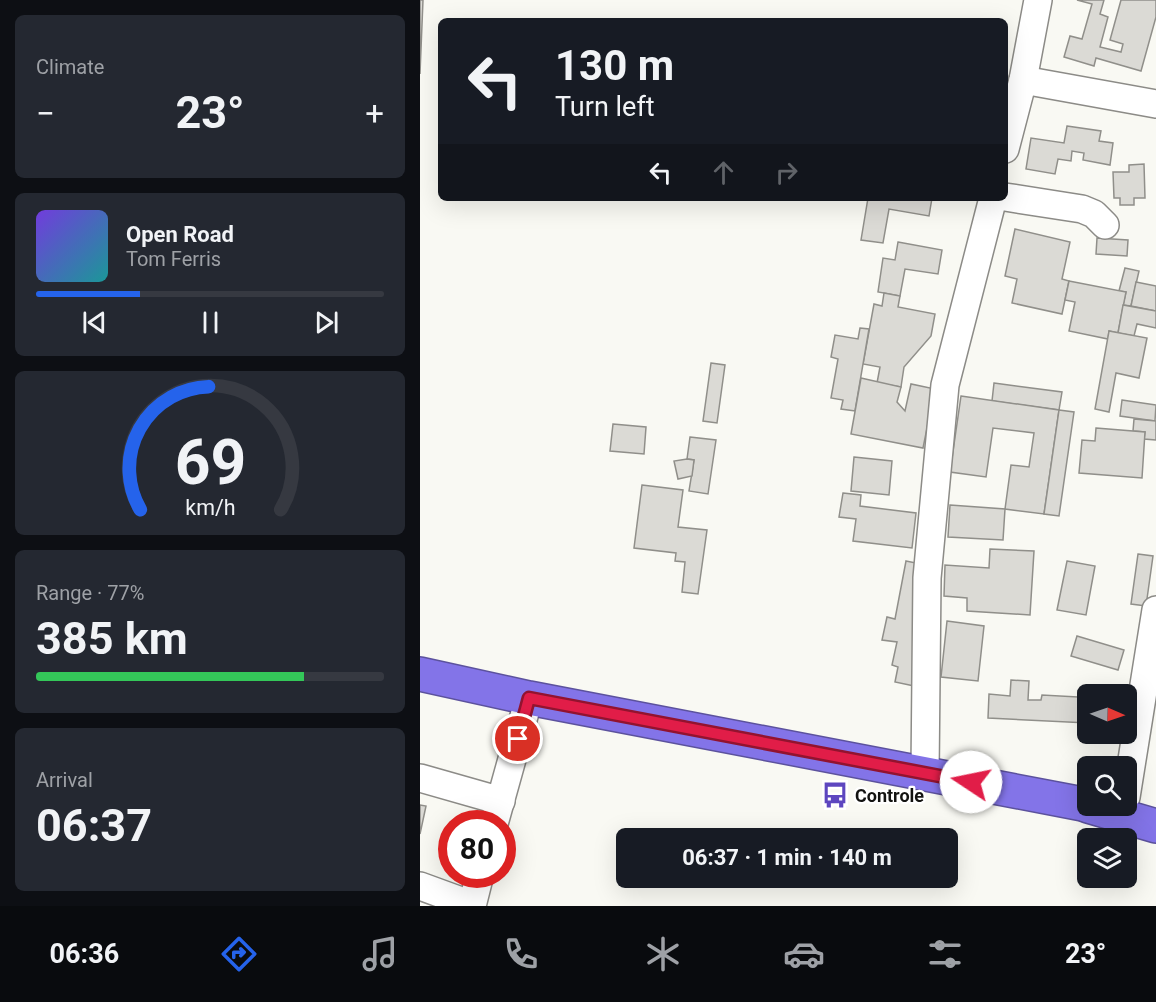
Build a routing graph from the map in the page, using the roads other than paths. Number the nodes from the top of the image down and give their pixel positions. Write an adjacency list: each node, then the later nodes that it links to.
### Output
1 (1038, 0): 2 (street)
2 (1023, 80): 3 (street); 4 (street)
3 (1156, 104)
4 (1008, 138)
5 (1008, 197): 7 (street)
6 (992, 201): 12 (street)
7 (1105, 225)
8 (1156, 609): 11 (street)
9 (420, 674): 10 (highway)
10 (529, 698): 12 (highway); 18 (street)
11 (1133, 756)
12 (925, 773): 15 (highway)
13 (420, 778): 17 (street)
14 (1137, 801): 16 (highway)
15 (1077, 802)
16 (1156, 805)
17 (493, 810)
18 (499, 810)
19 (1125, 816): 20 (highway)
20 (1156, 826)
21 (420, 886): 23 (street)
22 (476, 888): 23 (street)
23 (472, 905)

